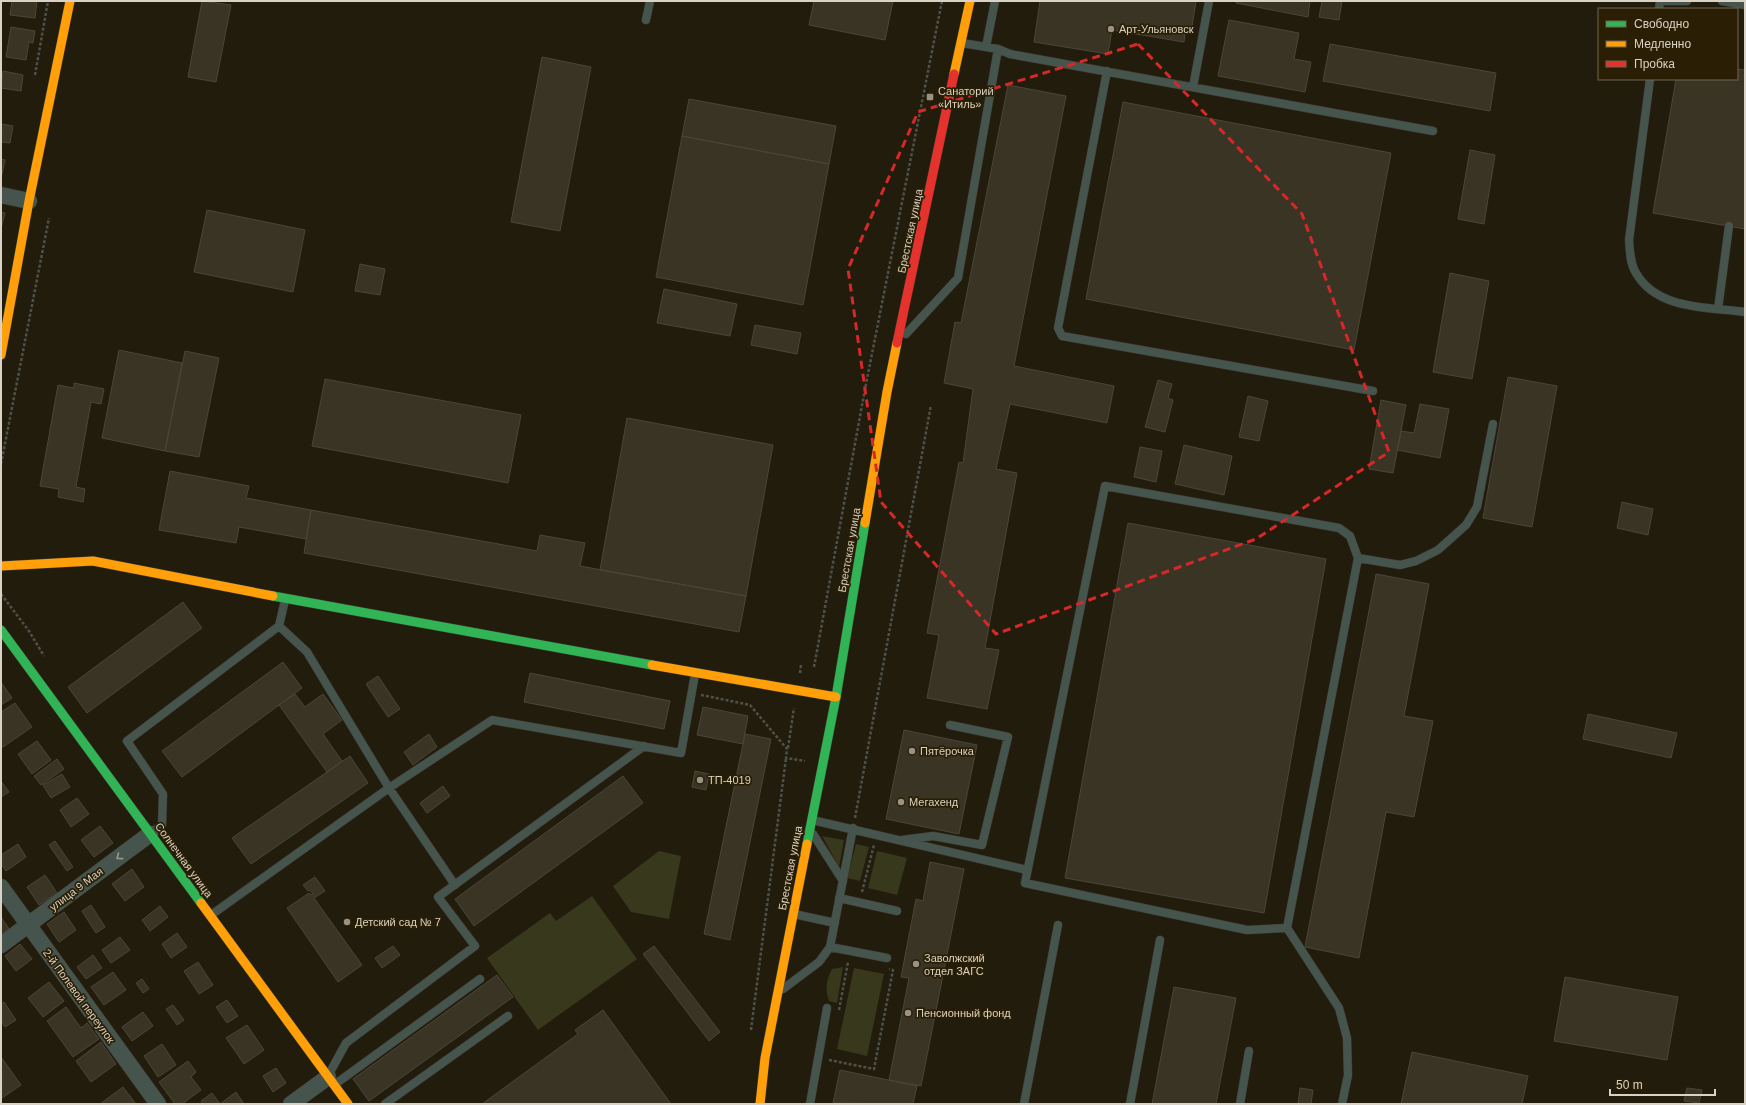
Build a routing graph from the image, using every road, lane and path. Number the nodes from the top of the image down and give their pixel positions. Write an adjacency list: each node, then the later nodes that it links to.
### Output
1 (70, 1): 20 (street)
2 (650, 1): 11 (lane)
3 (942, 1): 36 (path)
4 (970, 1): 12 (street, Брестская улица)
5 (995, 1): 13 (lane)
6 (1209, 1): 17 (lane)
7 (1659, 1): 8 (lane)
8 (1686, 1)
9 (1722, 1): 10 (lane)
10 (1745, 5)
11 (646, 20)
12 (962, 42): 13 (lane); 25 (street, Брестская улица)
13 (986, 47): 14 (lane)
14 (998, 49): 15 (lane); 25 (lane)
15 (1107, 71): 17 (lane); 27 (lane)
16 (1650, 80): 23 (lane)
17 (1193, 87): 18 (lane)
18 (1433, 131)
19 (1, 195): 20 (street)
20 (30, 201): 26 (street)
21 (49, 218): 30 (path)
22 (1729, 226): 23 (lane)
23 (1718, 309): 24 (lane)
24 (1745, 312)
25 (898, 342): 39 (street, Брестская улица)
26 (1, 355)
27 (1373, 392)
28 (932, 405): 46 (path)
29 (1493, 424): 31 (lane)
30 (1, 464)
31 (1358, 558): 50 (lane); 62 (lane)
32 (1, 566): 33 (street)
33 (285, 598): 34 (lane); 37 (street)
34 (279, 626): 44 (lane); 47 (lane)
35 (1, 630): 47 (street, Солнечная улица)
36 (814, 667)
37 (695, 673): 38 (lane); 39 (street)
38 (691, 693): 41 (lane); 42 (path)
39 (836, 697): 45 (street, Брестская улица)
40 (950, 725): 49 (lane)
41 (644, 746): 44 (lane); 52 (lane)
42 (786, 758): 43 (path); 76 (path)
43 (808, 762)
44 (389, 788): 52 (lane); 58 (lane)
45 (810, 824): 46 (lane); 51 (lane); 57 (street, Брестская улица)
46 (853, 828): 48 (lane); 51 (lane)
47 (150, 834): 58 (street, Солнечная улица); 60 (street, улица 9 Мая, one-way to 60)
48 (876, 834): 49 (lane); 55 (path)
49 (902, 840): 50 (lane)
50 (1027, 870): 62 (lane)
51 (843, 881): 54 (lane)
52 (454, 885): 79 (lane)
53 (1, 888): 60 (street, 2-й Полевой переулок)
54 (840, 898): 55 (lane); 59 (lane)
55 (860, 902): 56 (lane)
56 (897, 911)
57 (793, 914): 59 (lane); 72 (street, Брестская улица)
58 (210, 916): 79 (street, Солнечная улица)
59 (835, 923): 65 (lane)
60 (28, 925): 64 (street, улица 9 Мая); 80 (street, 2-й Полевой переулок)
61 (1058, 925): 86 (lane)
62 (1287, 928): 89 (lane)
63 (1160, 940): 87 (lane)
64 (1, 945)
65 (830, 947): 66 (lane); 72 (lane)
66 (850, 951): 67 (lane); 68 (path)
67 (886, 958)
68 (848, 961): 69 (path); 74 (path)
69 (856, 962)
70 (886, 968): 78 (path)
71 (480, 979): 79 (lane)
72 (777, 993): 84 (street, Брестская улица)
73 (827, 1008): 85 (lane)
74 (838, 1014)
75 (508, 1016): 83 (lane)
76 (750, 1035)
77 (1249, 1051): 88 (lane)
78 (831, 1052)
79 (331, 1081): 81 (street); 82 (street, Солнечная улица)
80 (158, 1104)
81 (291, 1104)
82 (348, 1104)
83 (385, 1104)
84 (760, 1104)
85 (810, 1104)
86 (1024, 1104)
87 (1130, 1104)
88 (1240, 1104)
89 (1342, 1104)

